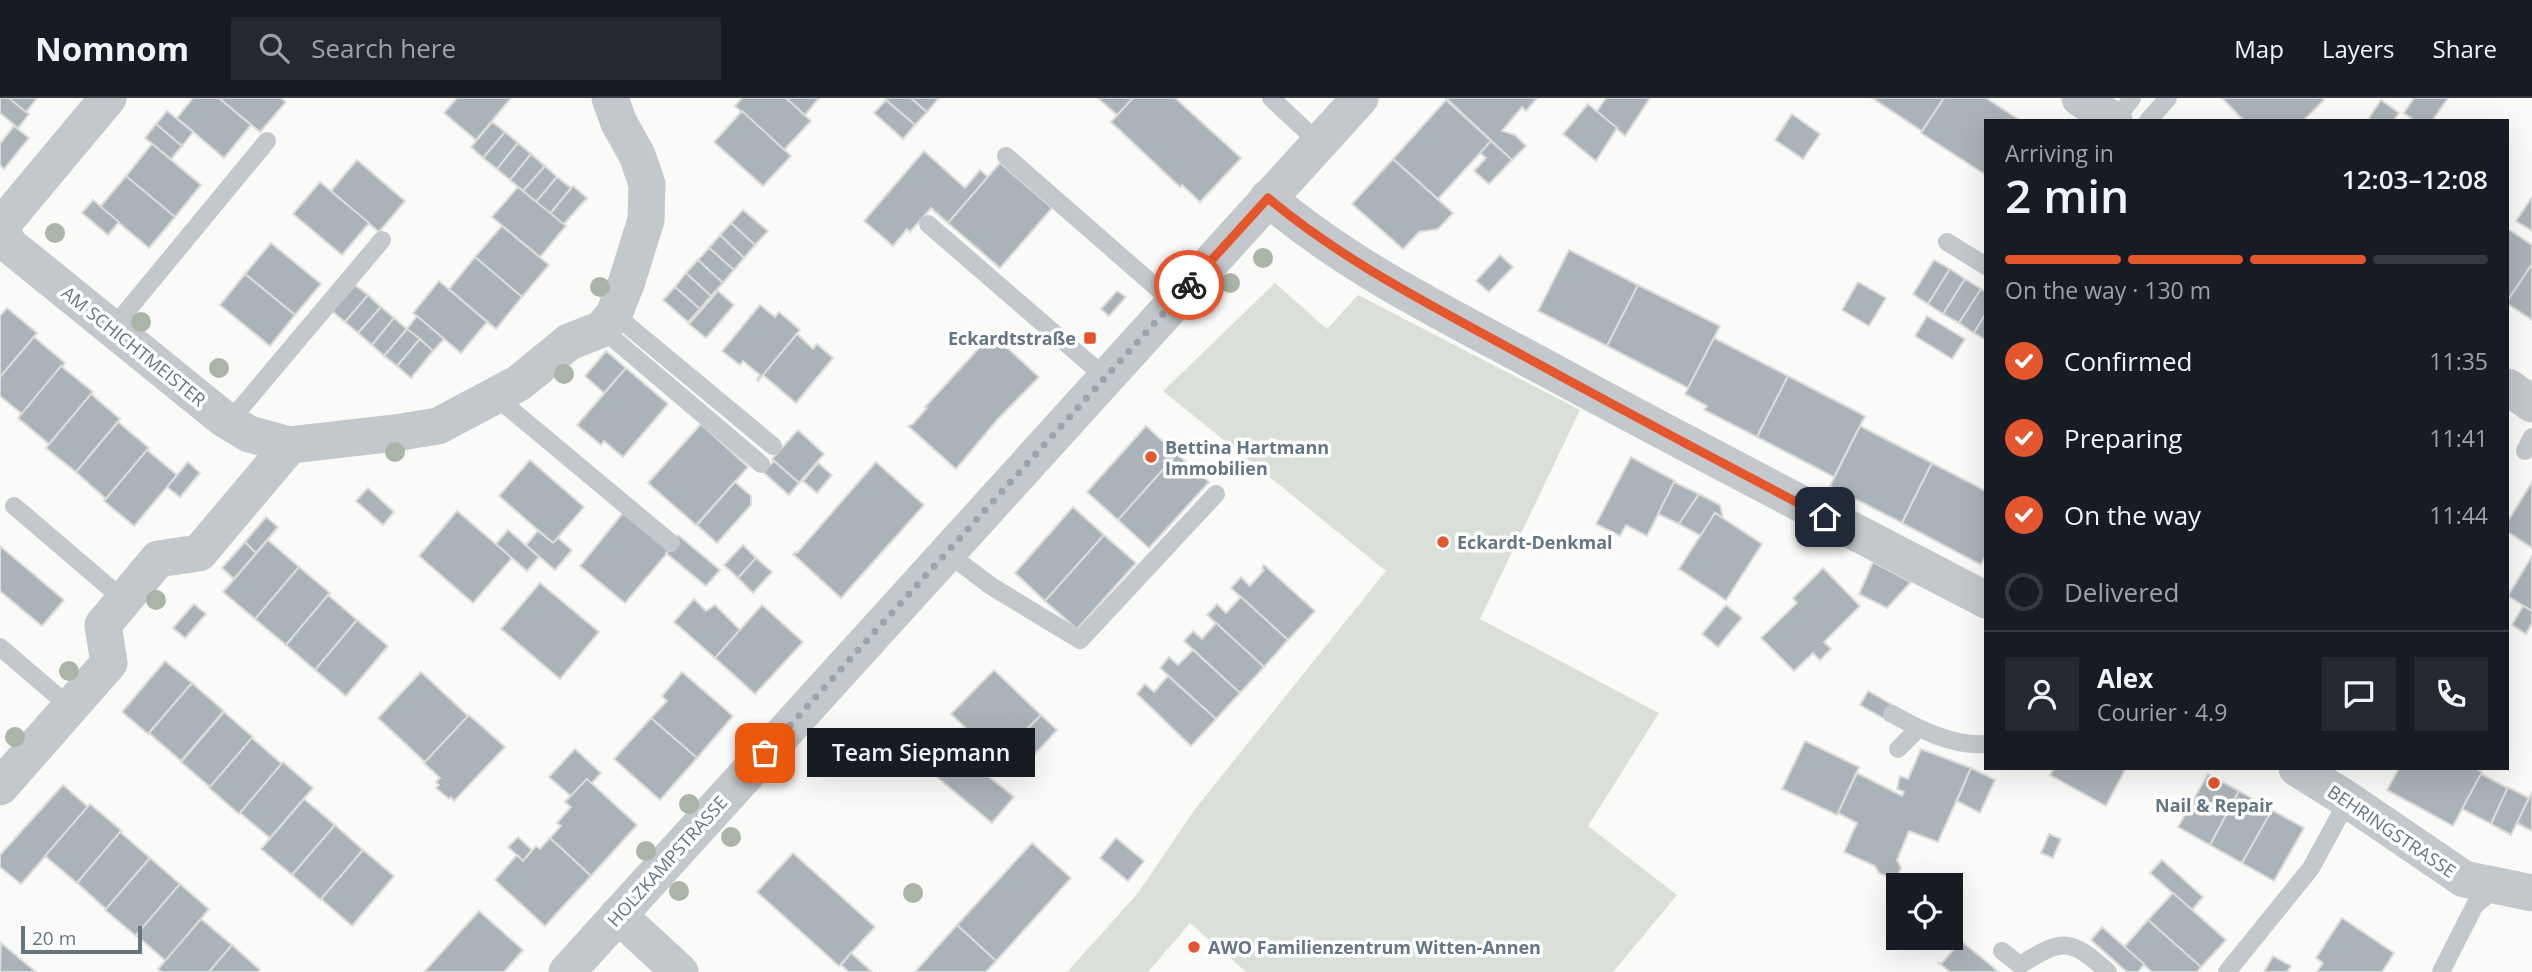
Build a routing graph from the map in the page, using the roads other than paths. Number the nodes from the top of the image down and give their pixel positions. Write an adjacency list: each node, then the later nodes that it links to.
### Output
1 (108, 98): 15 (street)
2 (610, 98): 21 (street)
3 (1271, 98): 12 (lane)
4 (1360, 98): 12 (street, HOLZKAMPSTRASSE)
5 (2080, 98): 8 (street)
6 (2132, 98): 9 (lane)
7 (2168, 98): 10 (lane)
8 (2111, 119)
9 (2116, 119)
10 (2150, 119)
11 (267, 141): 22 (lane)
12 (1318, 142): 14 (street, HOLZKAMPSTRASSE)
13 (1006, 156): 20 (lane)
14 (1268, 198): 20 (street, HOLZKAMPSTRASSE); 35 (street)
15 (1, 223): 22 (street, AM SCHICHTMEISTER)
16 (928, 224): 23 (lane)
17 (382, 240): 27 (lane)
18 (1947, 242): 19 (lane)
19 (1984, 265)
20 (1173, 302): 23 (street, HOLZKAMPSTRASSE)
21 (608, 322): 25 (street, AM SCHICHTMEISTER); 29 (lane); 30 (lane)
22 (112, 329): 27 (street, AM SCHICHTMEISTER)
23 (1105, 377): 34 (street, HOLZKAMPSTRASSE)
24 (2509, 388): 26 (street)
25 (496, 397): 28 (street, AM SCHICHTMEISTER); 33 (lane)
26 (2532, 404)
27 (229, 422): 28 (street, AM SCHICHTMEISTER)
28 (290, 445): 36 (street)
29 (773, 446)
30 (761, 464)
31 (1216, 494): 34 (lane)
32 (14, 506): 36 (lane)
33 (671, 543)
34 (947, 552): 47 (street, HOLZKAMPSTRASSE)
35 (1984, 599)
36 (124, 600): 38 (street)
37 (0, 647): 38 (lane)
38 (70, 707): 44 (street)
39 (1892, 714): 40 (lane)
40 (1918, 729): 41 (lane); 42 (lane)
41 (1984, 744)
42 (1898, 749)
43 (2300, 770): 45 (street, BEHRINGSTRASSE)
44 (0, 787)
45 (2348, 800): 46 (street, BEHRINGSTRASSE); 52 (lane)
46 (2515, 890): 53 (lane)
47 (618, 915): 49 (street, HOLZKAMPSTRASSE); 50 (street)
48 (2002, 951): 51 (lane)
49 (567, 972)
50 (680, 972)
51 (2108, 972)
52 (2227, 972)
53 (2441, 972)

